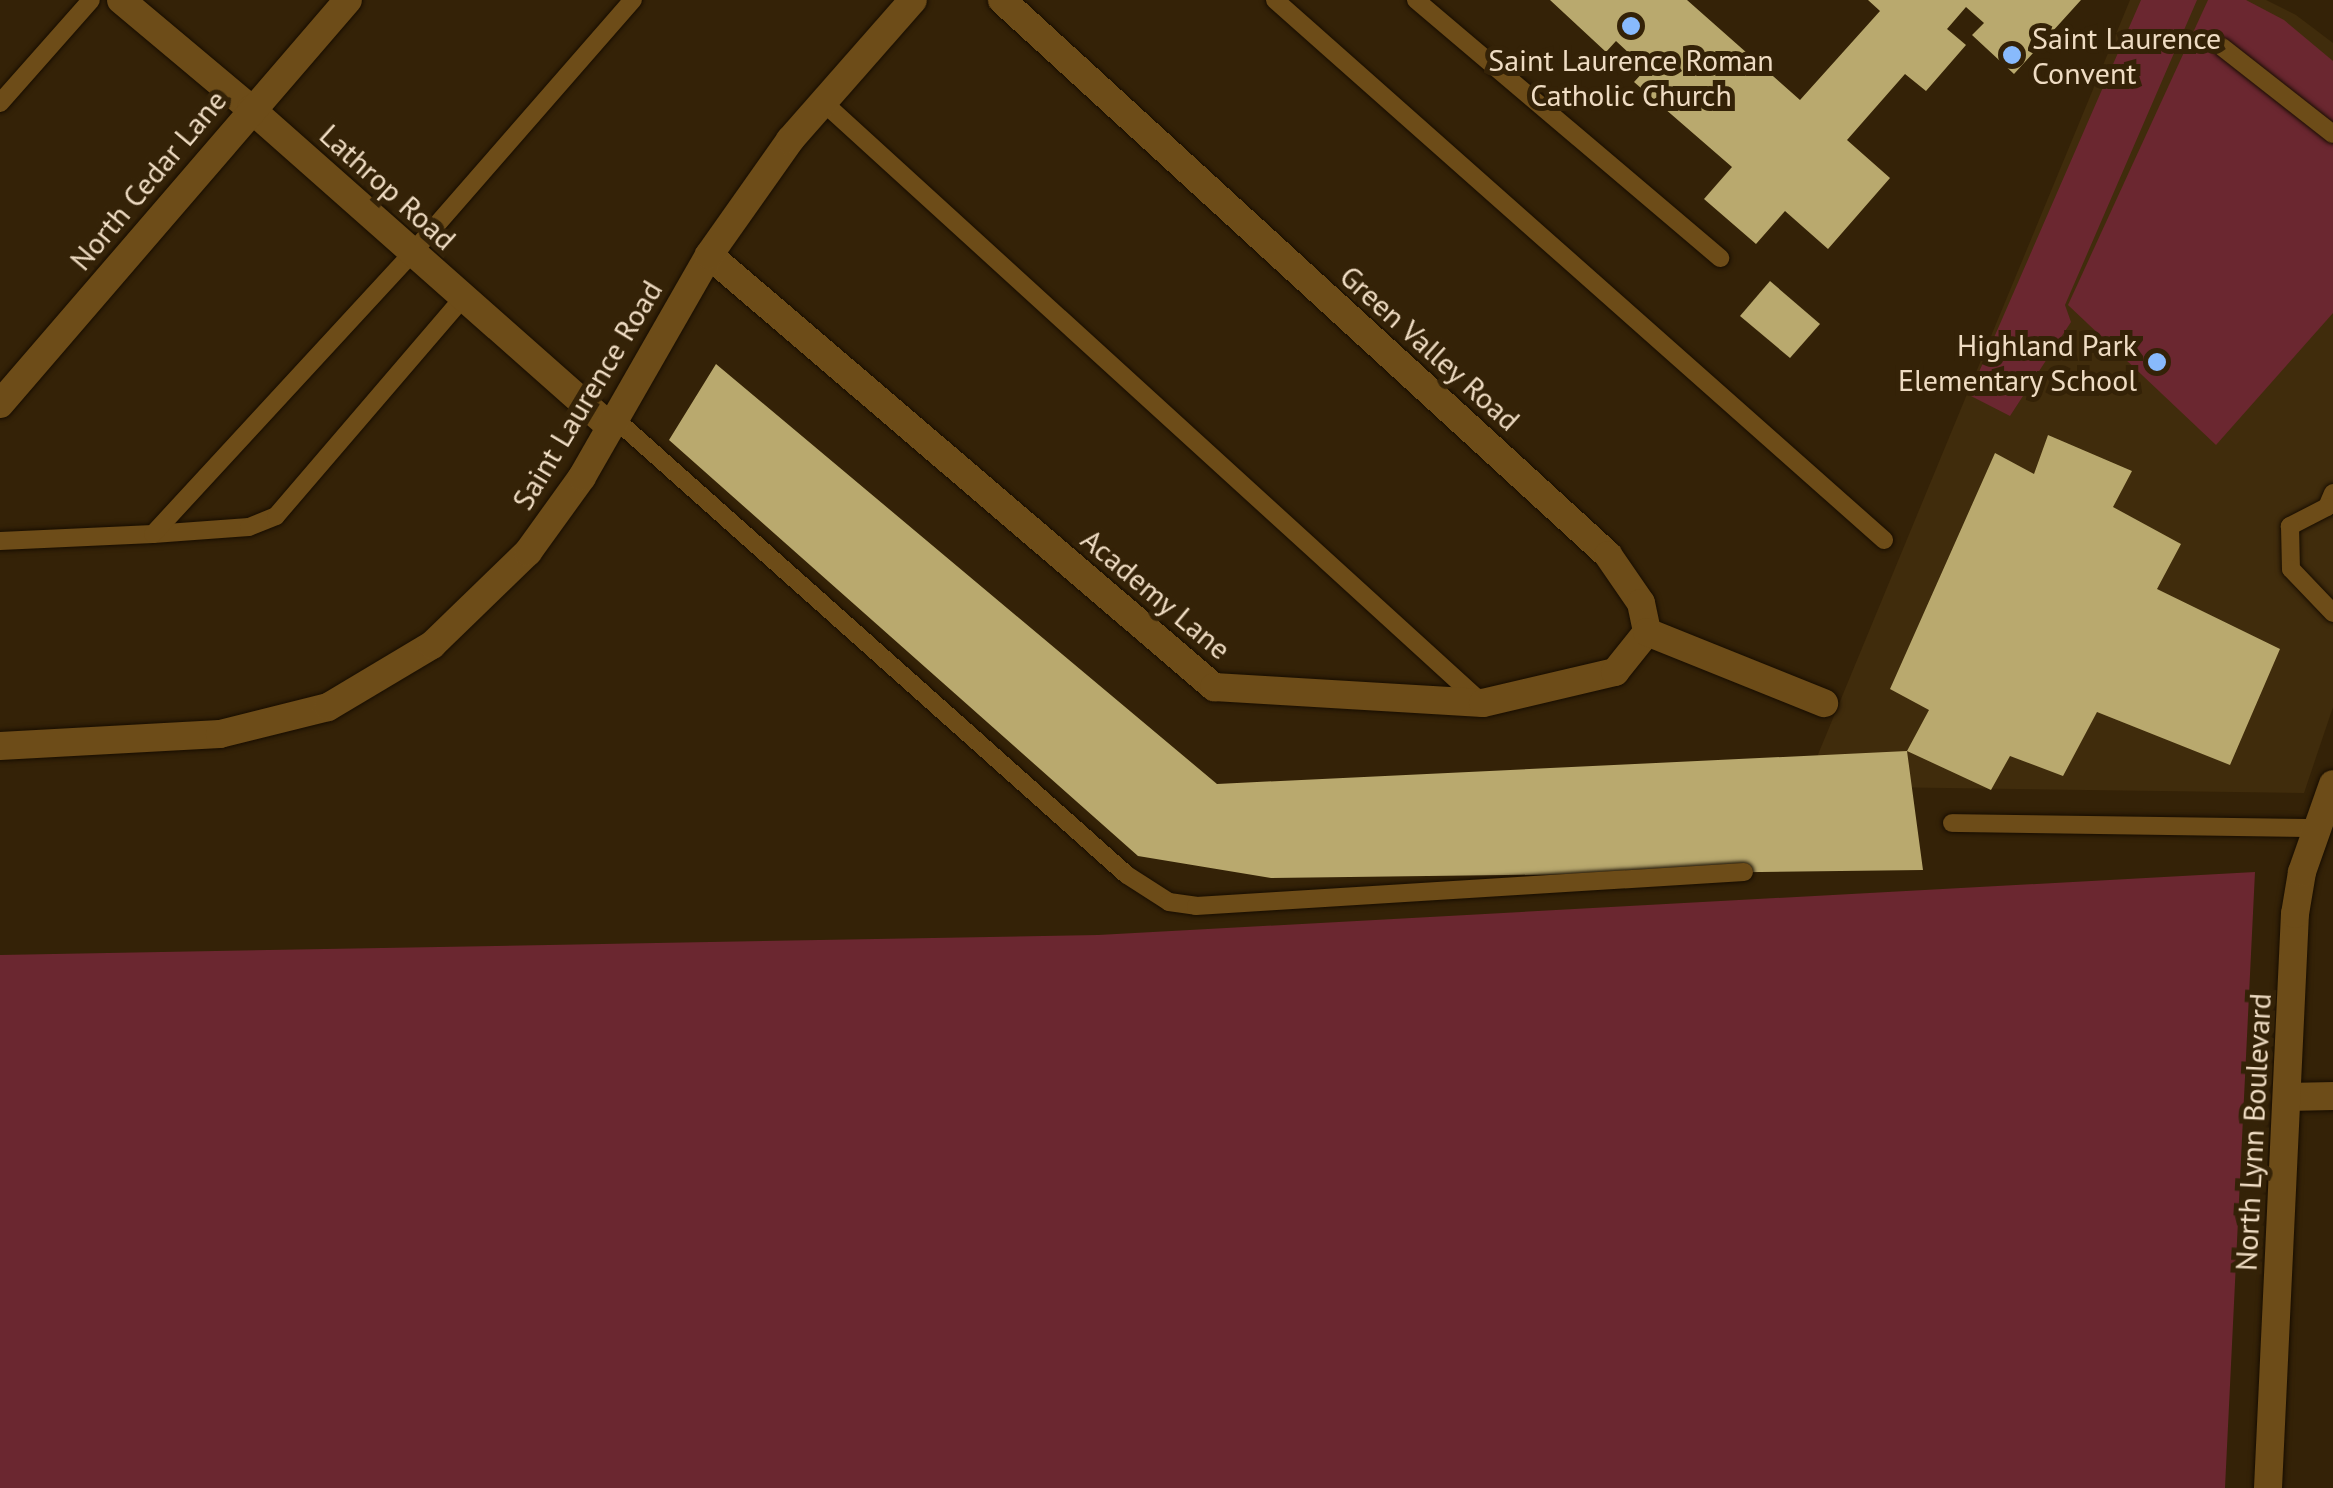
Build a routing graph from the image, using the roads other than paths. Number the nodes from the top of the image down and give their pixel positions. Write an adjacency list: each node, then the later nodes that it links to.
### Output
1 (91, 0): 11 (lane)
2 (121, 0): 12 (street, Lathrop Road)
3 (348, 0): 12 (street, North Cedar Lane)
4 (633, 0): 14 (lane)
5 (914, 0): 10 (street, Saint Laurence Road)
6 (1002, 0): 25 (street, Green Valley Road)
7 (1276, 0): 22 (lane)
8 (1416, 0): 16 (lane)
9 (2222, 47): 13 (lane)
10 (823, 102): 15 (street, Saint Laurence Road); 26 (lane)
11 (0, 103)
12 (251, 109): 14 (street, Lathrop Road); 18 (street, North Cedar Lane)
13 (2333, 134)
14 (412, 253): 17 (street, Lathrop Road); 21 (lane)
15 (709, 255): 19 (street, Saint Laurence Road); 26 (street, Academy Lane)
16 (1720, 258)
17 (464, 297): 19 (street, Lathrop Road); 21 (lane)
18 (0, 404)
19 (611, 422): 28 (street, Saint Laurence Road); 32 (lane)
20 (2333, 493): 24 (lane)
21 (153, 534): 23 (lane)
22 (1884, 540)
23 (0, 541)
24 (2333, 612)
25 (1647, 632): 26 (street, Academy Lane); 27 (street)
26 (1483, 703)
27 (1824, 703)
28 (0, 746)
29 (2333, 784): 31 (street, North Lynn Boulevard)
30 (1952, 823): 31 (lane)
31 (2315, 828): 34 (street, North Lynn Boulevard)
32 (1744, 872)
33 (2333, 1096): 34 (street)
34 (2288, 1098): 35 (street, North Lynn Boulevard)
35 (2268, 1488)

